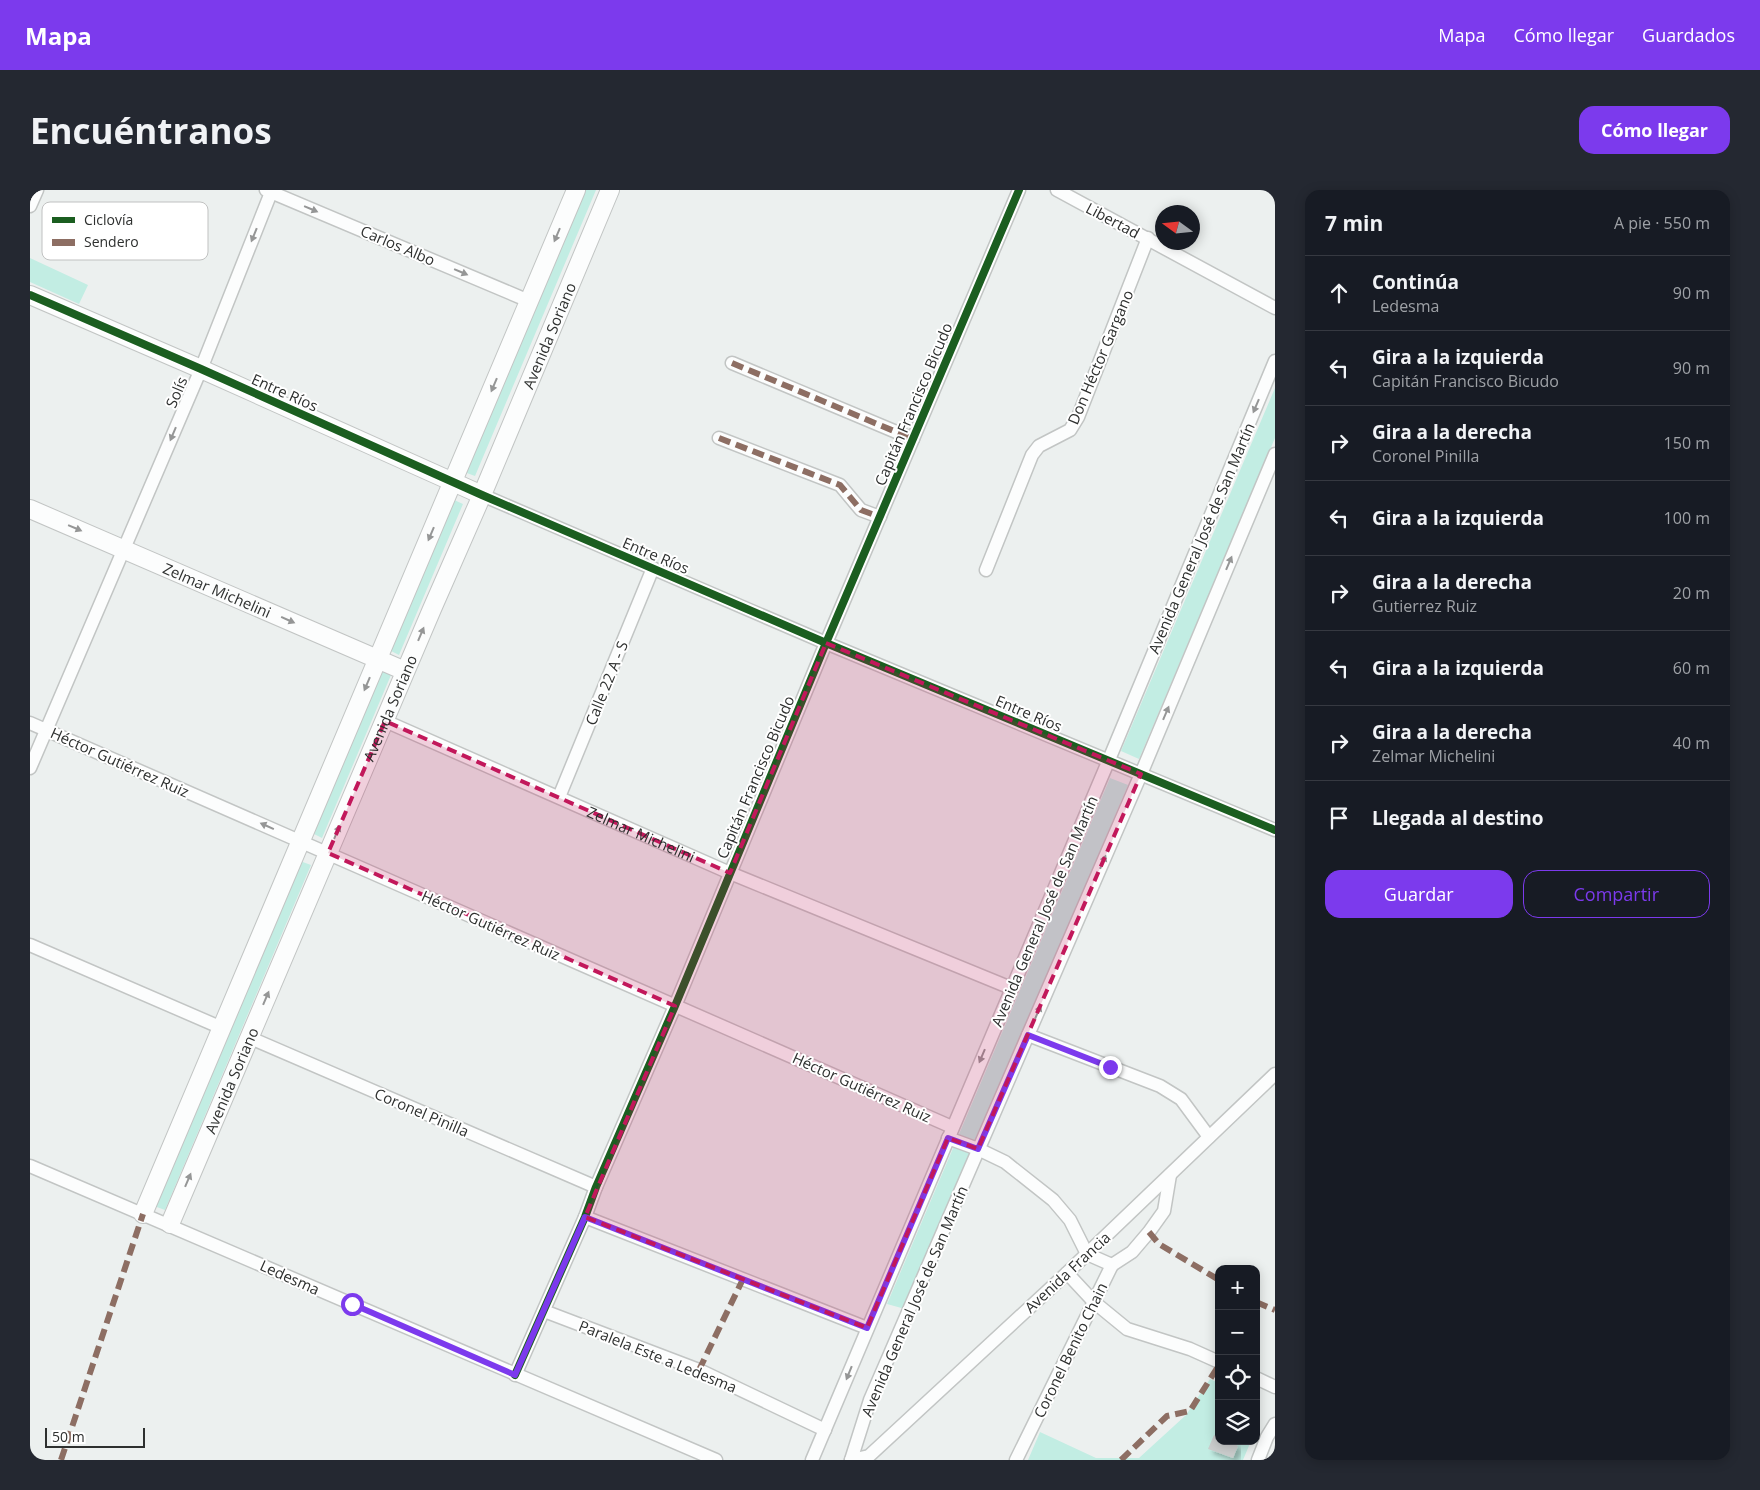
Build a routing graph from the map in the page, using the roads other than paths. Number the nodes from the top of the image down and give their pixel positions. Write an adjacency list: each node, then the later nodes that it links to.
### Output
1 (37, 190): 7 (street)
2 (576, 190): 10 (street, Avenida Soriano, one-way to 10)
3 (610, 190): 19 (street, Avenida Soriano)
4 (1019, 190): 16 (street, Capitán Francisco Bicudo)
5 (1057, 190): 8 (street, Libertad)
6 (270, 191): 10 (street, Carlos Albo, one-way to 10); 14 (street, Solís, one-way to 14)
7 (30, 206)
8 (1148, 238): 11 (street, Libertad); 24 (street, Don Héctor Gargano)
9 (30, 295): 14 (street, Entre Ríos)
10 (529, 300): 18 (street, Avenida Soriano, one-way to 18)
11 (1275, 308)
12 (1275, 361): 31 (street, Avenida General José de San Martín, one-way to 31)
13 (732, 362): 16 (street)
14 (201, 369): 18 (street, Entre Ríos); 22 (street, Solís, one-way to 22)
15 (719, 438): 21 (street)
16 (913, 438): 21 (street, Capitán Francisco Bicudo)
17 (1275, 454): 33 (street, Avenida General José de San Martín, one-way to 17)
18 (452, 482): 19 (street, Entre Ríos); 26 (street, Avenida Soriano, one-way to 26)
19 (482, 495): 23 (street, Entre Ríos); 27 (street, Avenida Soriano, one-way to 19)
20 (30, 509): 22 (street, Zelmar Michelini, one-way to 22)
21 (880, 517): 25 (street, Capitán Francisco Bicudo)
22 (124, 549): 26 (street, Zelmar Michelini, one-way to 26); 30 (street, Solís)
23 (653, 568): 25 (street, Entre Ríos); 34 (street, Calle 22 A - S)
24 (986, 570)
25 (826, 643): 31 (street, Entre Ríos); 38 (street, Capitán Francisco Bicudo)
26 (378, 659): 27 (street, Zelmar Michelini); 36 (street, Avenida Soriano, one-way to 36)
27 (405, 671): 28 (street, Avenida Soriano)
28 (385, 721): 34 (street, Zelmar Michelini); 37 (street, Avenida Soriano, one-way to 28)
29 (30, 723): 30 (street, Héctor Gutiérrez Ruiz)
30 (46, 730): 32 (street, Solís); 36 (street, Héctor Gutiérrez Ruiz, one-way to 30)
31 (1108, 762): 33 (street, Entre Ríos); 40 (street, Avenida General José de San Martín)
32 (30, 768)
33 (1141, 774): 35 (street, Entre Ríos); 43 (street, Avenida General José de San Martín, one-way to 33)
34 (559, 797): 38 (street, Zelmar Michelini)
35 (1275, 830)
36 (301, 841): 37 (street, Héctor Gutiérrez Ruiz); 42 (street, Avenida Soriano)
37 (328, 854): 41 (street, Héctor Gutiérrez Ruiz); 44 (street, Avenida Soriano, one-way to 37)
38 (730, 873): 40 (street, Zelmar Michelini); 41 (street, Capitán Francisco Bicudo)
39 (30, 945): 42 (street)
40 (1011, 988): 46 (street, Avenida General José de San Martín, one-way to 46)
41 (674, 1006): 46 (street, Héctor Gutiérrez Ruiz); 51 (street, Capitán Francisco Bicudo)
42 (222, 1028): 52 (street, Avenida Soriano)
43 (1028, 1035): 47 (street); 48 (street, Avenida General José de San Martín)
44 (248, 1037): 51 (street, Coronel Pinilla); 54 (street, Avenida Soriano, one-way to 44)
45 (1275, 1074): 47 (street, Avenida Francia)
46 (950, 1133): 48 (street, Héctor Gutiérrez Ruiz); 60 (street, Avenida General José de San Martín)
47 (1209, 1137): 50 (street, Avenida Francia)
48 (978, 1149): 55 (street, Héctor Gutiérrez Ruiz); 69 (street, Avenida General José de San Martín)
49 (30, 1166): 52 (street, Ledesma)
50 (1170, 1175): 55 (street, Avenida Francia); 56 (street)
51 (596, 1186): 53 (street, Capitán Francisco Bicudo)
52 (143, 1214): 54 (street, Ledesma)
53 (585, 1217): 59 (street, Capitán Francisco Bicudo); 60 (street)
54 (170, 1224): 62 (street, Ledesma)
55 (1087, 1254): 56 (street, Coronel Benito Chain); 57 (street, Avenida Francia)
56 (1112, 1265): 58 (street, Coronel Benito Chain)
57 (1067, 1273): 58 (street); 69 (street, Avenida Francia)
58 (1094, 1302): 61 (street); 70 (street, Coronel Benito Chain)
59 (544, 1311): 62 (street, Capitán Francisco Bicudo); 66 (street, Paralela Este a Ledesma)
60 (867, 1328): 66 (street, Avenida General José de San Martín, one-way to 66)
61 (1215, 1360)
62 (515, 1375): 67 (street, Ledesma)
63 (1260, 1380): 64 (street)
64 (1275, 1386)
65 (1275, 1424): 71 (street)
66 (825, 1430): 68 (street, Avenida General José de San Martín)
67 (716, 1460)
68 (812, 1460)
69 (851, 1460)
70 (1016, 1460)
71 (1258, 1460)

